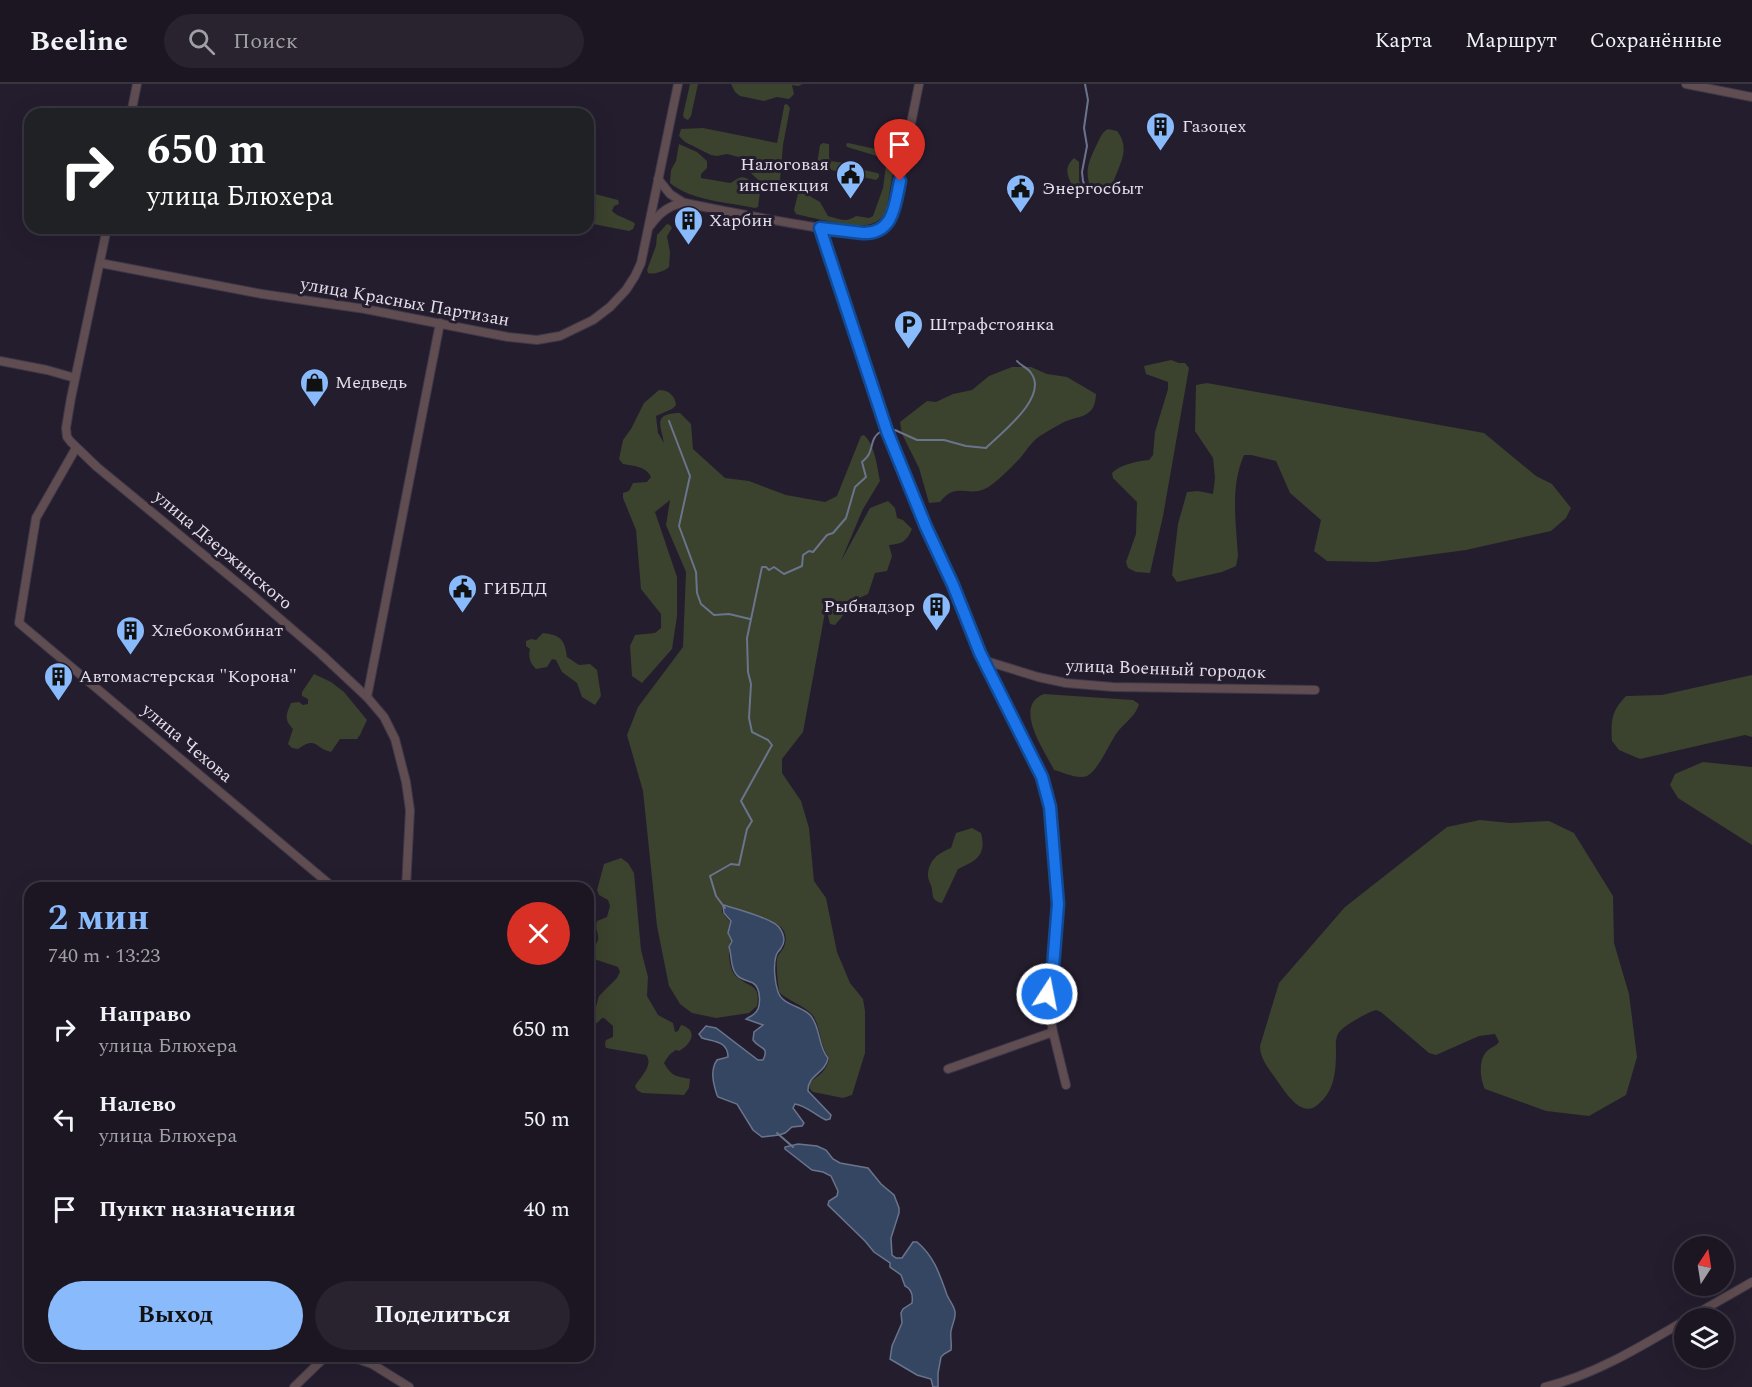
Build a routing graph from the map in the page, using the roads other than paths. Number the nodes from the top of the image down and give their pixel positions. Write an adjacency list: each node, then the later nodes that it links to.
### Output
1 (137, 84): 8 (street)
2 (678, 84): 9 (street, улица Красных Партизан)
3 (920, 84): 11 (street)
4 (1686, 84): 6 (street)
5 (1733, 84): 6 (street)
6 (1727, 92): 7 (street)
7 (1752, 98)
8 (132, 108)
9 (658, 179): 10 (street); 12 (street, улица Красных Партизан)
10 (685, 203): 11 (street); 12 (street)
11 (820, 228): 19 (street)
12 (648, 229): 15 (street, улица Красных Партизан)
13 (106, 234): 14 (street, улица Дзержинского)
14 (99, 263): 15 (street, улица Красных Партизан); 17 (street, улица Дзержинского)
15 (440, 323): 21 (street)
16 (0, 360): 17 (street)
17 (75, 378): 18 (street, улица Дзержинского)
18 (76, 448): 21 (street, улица Дзержинского); 22 (street, улица Чехова)
19 (983, 660): 20 (street, улица Военный городок); 24 (street)
20 (1314, 690)
21 (368, 697): 23 (street, улица Дзержинского)
22 (326, 882)
23 (405, 882)
24 (1053, 1032): 25 (street); 26 (street)
25 (948, 1069)
26 (1066, 1085)
27 (1752, 1282): 28 (street)
28 (1706, 1308)
29 (1674, 1327): 34 (street)
30 (321, 1362): 32 (street)
31 (374, 1362): 33 (street)
32 (294, 1387)
33 (409, 1387)
34 (1545, 1387)

